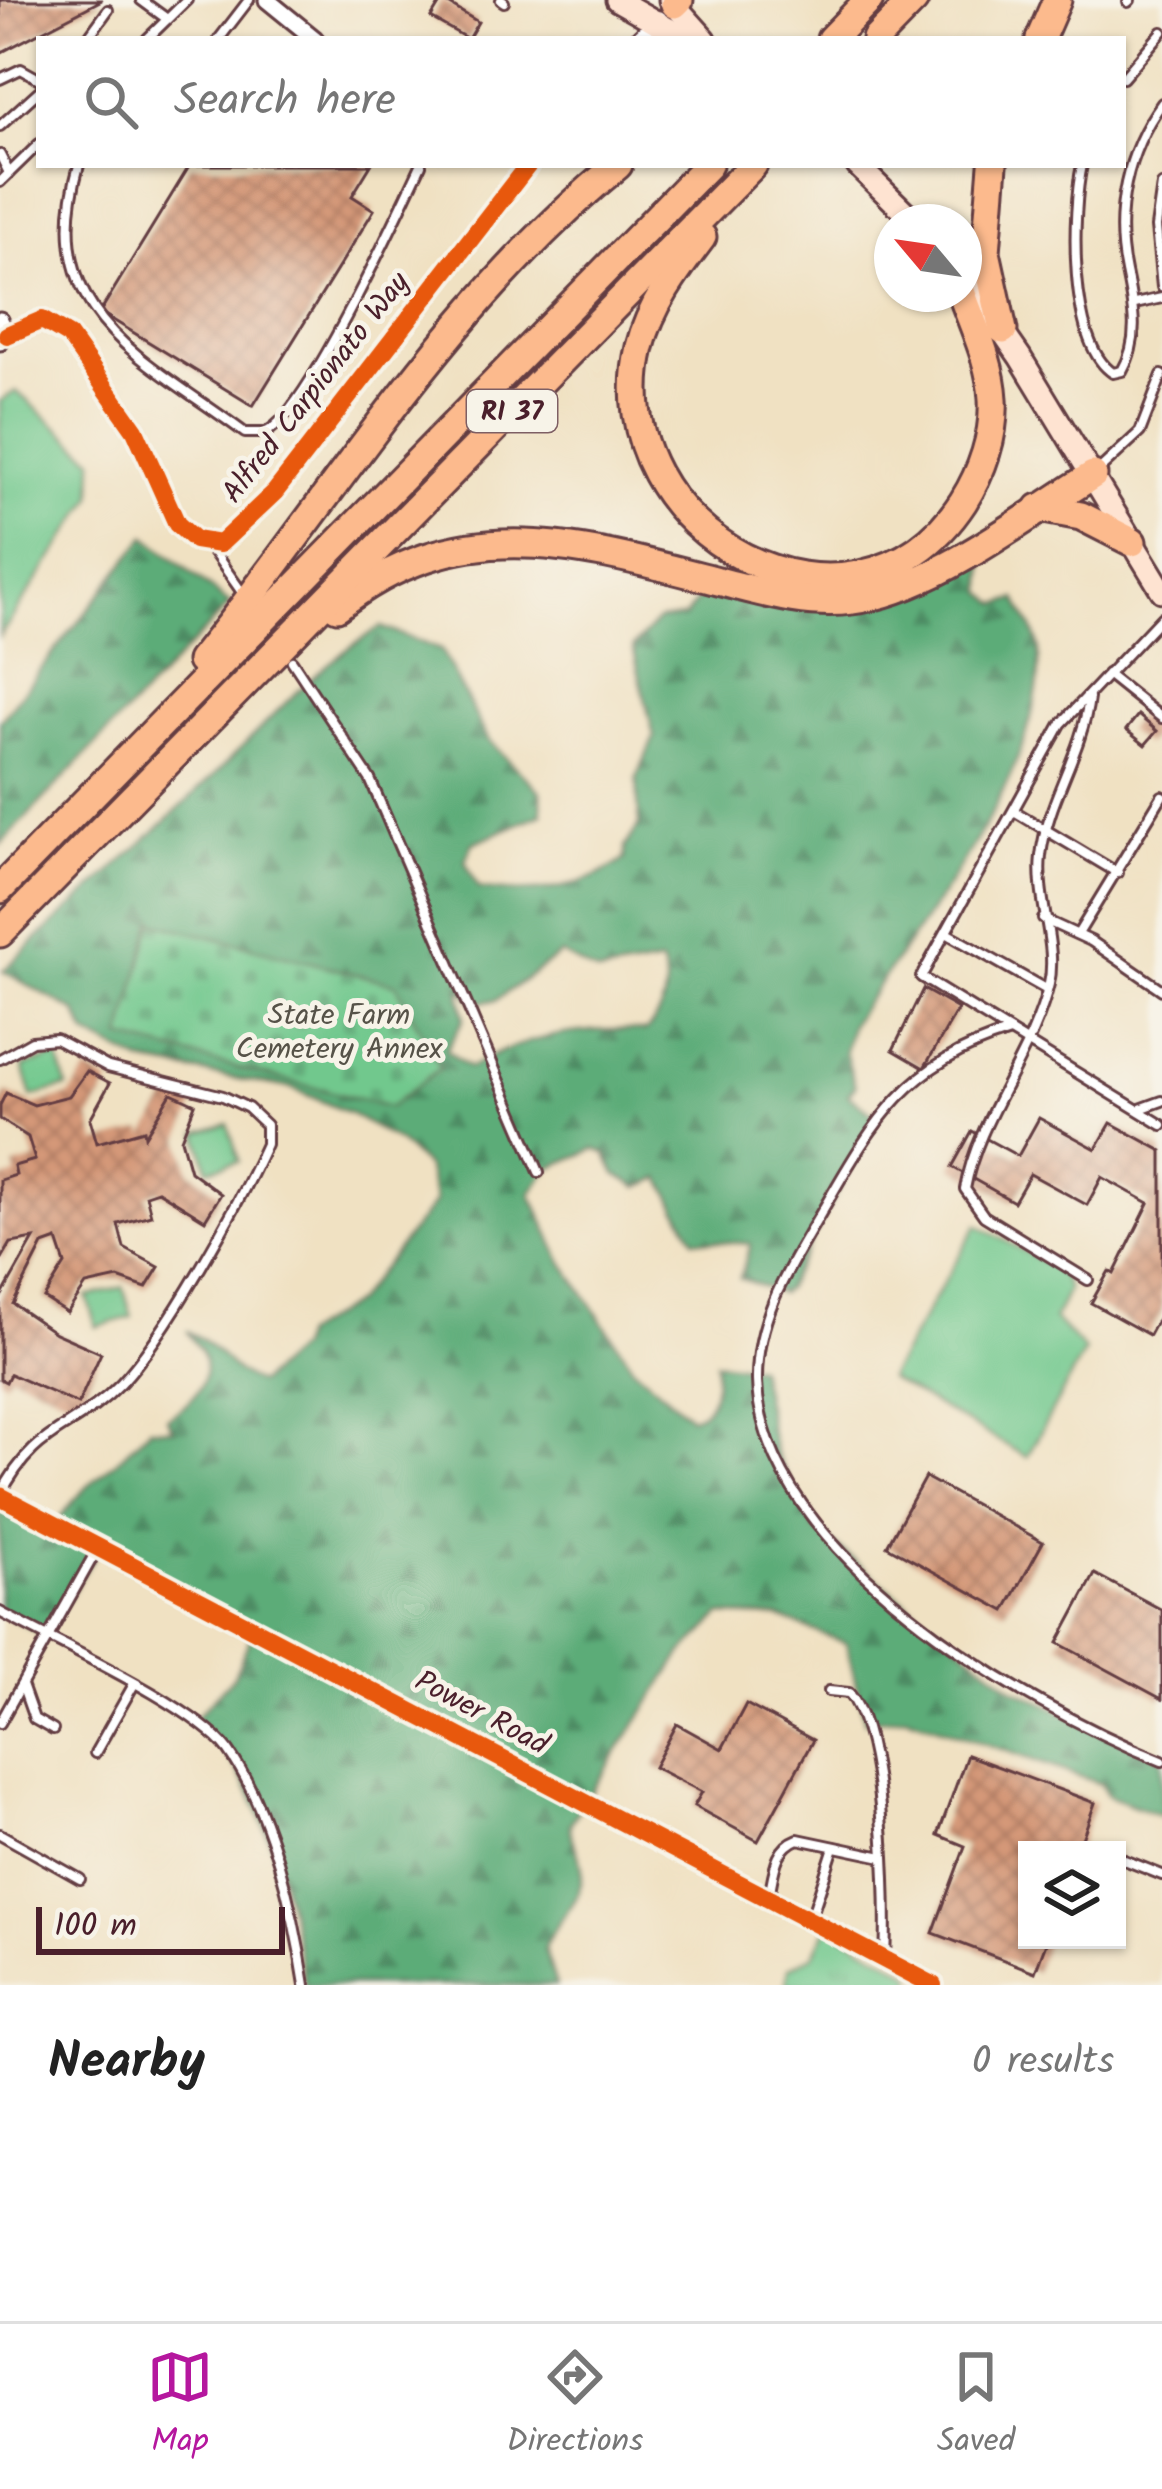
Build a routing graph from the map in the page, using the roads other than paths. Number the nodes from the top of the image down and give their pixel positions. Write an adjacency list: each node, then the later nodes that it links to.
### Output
1 (138, 0): 9 (lane); 12 (lane)
2 (187, 0): 12 (lane)
3 (249, 0): 16 (lane)
4 (267, 0): 17 (street)
5 (616, 0): 11 (main road)
6 (869, 0): 20 (highway)
7 (914, 0): 21 (highway)
8 (1057, 0): 22 (highway)
9 (125, 1)
10 (108, 10): 14 (lane)
11 (663, 13): 18 (main road); 19 (main road)
12 (167, 19): 15 (lane)
13 (1162, 32): 23 (lane)
14 (88, 36)
15 (150, 36)
16 (221, 36)
17 (311, 36)
18 (683, 36)
19 (700, 36)
20 (834, 36)
21 (879, 36)
22 (1041, 36)
23 (1126, 74)
24 (36, 77): 25 (lane)
25 (0, 79)
26 (36, 94): 28 (lane)
27 (1162, 103): 48 (lane)
28 (0, 126)
29 (36, 147): 41 (lane)
30 (0, 155): 41 (lane)
31 (79, 168): 32 (lane)
32 (420, 168)
33 (526, 168): 56 (street, Alfred Carpionato Way)
34 (615, 168): 65 (highway)
35 (705, 168): 65 (highway, RI 37)
36 (752, 168): 60 (highway, RI 37)
37 (753, 168): 49 (highway)
38 (860, 168): 44 (main road)
39 (994, 168): 50 (highway)
40 (1081, 168): 48 (lane)
41 (10, 173): 42 (lane)
42 (0, 182)
43 (1162, 185): 45 (lane)
44 (897, 204)
45 (1162, 287)
46 (1162, 298): 48 (lane)
47 (982, 301): 50 (main road)
48 (1135, 304)
49 (968, 312)
50 (1003, 330): 53 (main road)
51 (2, 332): 56 (street)
52 (1162, 375): 53 (lane)
53 (1093, 475): 54 (highway); 55 (main road)
54 (1039, 508): 55 (highway); 60 (highway)
55 (1132, 542): 58 (main road)
56 (208, 544): 57 (lane)
57 (242, 591)
58 (1162, 591)
59 (1162, 617): 61 (lane)
60 (281, 659): 71 (highway, RI 37); 82 (lane)
61 (1107, 674): 62 (lane); 63 (lane)
62 (1089, 697): 66 (lane); 67 (lane)
63 (1162, 718)
64 (1161, 799): 68 (lane)
65 (80, 807): 69 (highway, RI 37)
66 (1014, 811): 67 (lane); 72 (lane)
67 (1045, 831): 68 (lane); 70 (lane)
68 (1118, 873): 73 (lane)
69 (0, 889)
70 (1042, 919): 73 (lane); 74 (lane)
71 (0, 934)
72 (948, 934): 74 (lane); 76 (lane)
73 (1078, 934): 75 (lane)
74 (1047, 990): 77 (lane)
75 (1162, 990)
76 (1010, 1032): 77 (lane); 94 (lane)
77 (1027, 1042): 80 (lane); 83 (lane)
78 (0, 1059): 84 (lane)
79 (1162, 1101): 80 (lane)
80 (1139, 1109): 81 (lane)
81 (1162, 1125)
82 (539, 1172)
83 (1088, 1280)
84 (0, 1496): 85 (street, Power Road)
85 (99, 1546): 87 (lane); 101 (street, Power Road)
86 (0, 1612): 87 (lane)
87 (46, 1638): 88 (lane); 89 (lane)
88 (21, 1683): 91 (lane); 92 (lane)
89 (133, 1686): 93 (lane); 104 (lane)
90 (829, 1691): 97 (lane)
91 (0, 1723)
92 (52, 1730)
93 (95, 1753)
94 (1162, 1761)
95 (0, 1834): 100 (lane)
96 (834, 1847): 97 (lane); 101 (lane); 102 (lane)
97 (883, 1857): 103 (lane)
98 (1126, 1861): 99 (lane)
99 (1162, 1875)
100 (80, 1879)
101 (769, 1896): 102 (street, Power Road)
102 (811, 1918): 103 (street, Power Road)
103 (885, 1958): 105 (street, Power Road)
104 (304, 1985)
105 (933, 1985)

